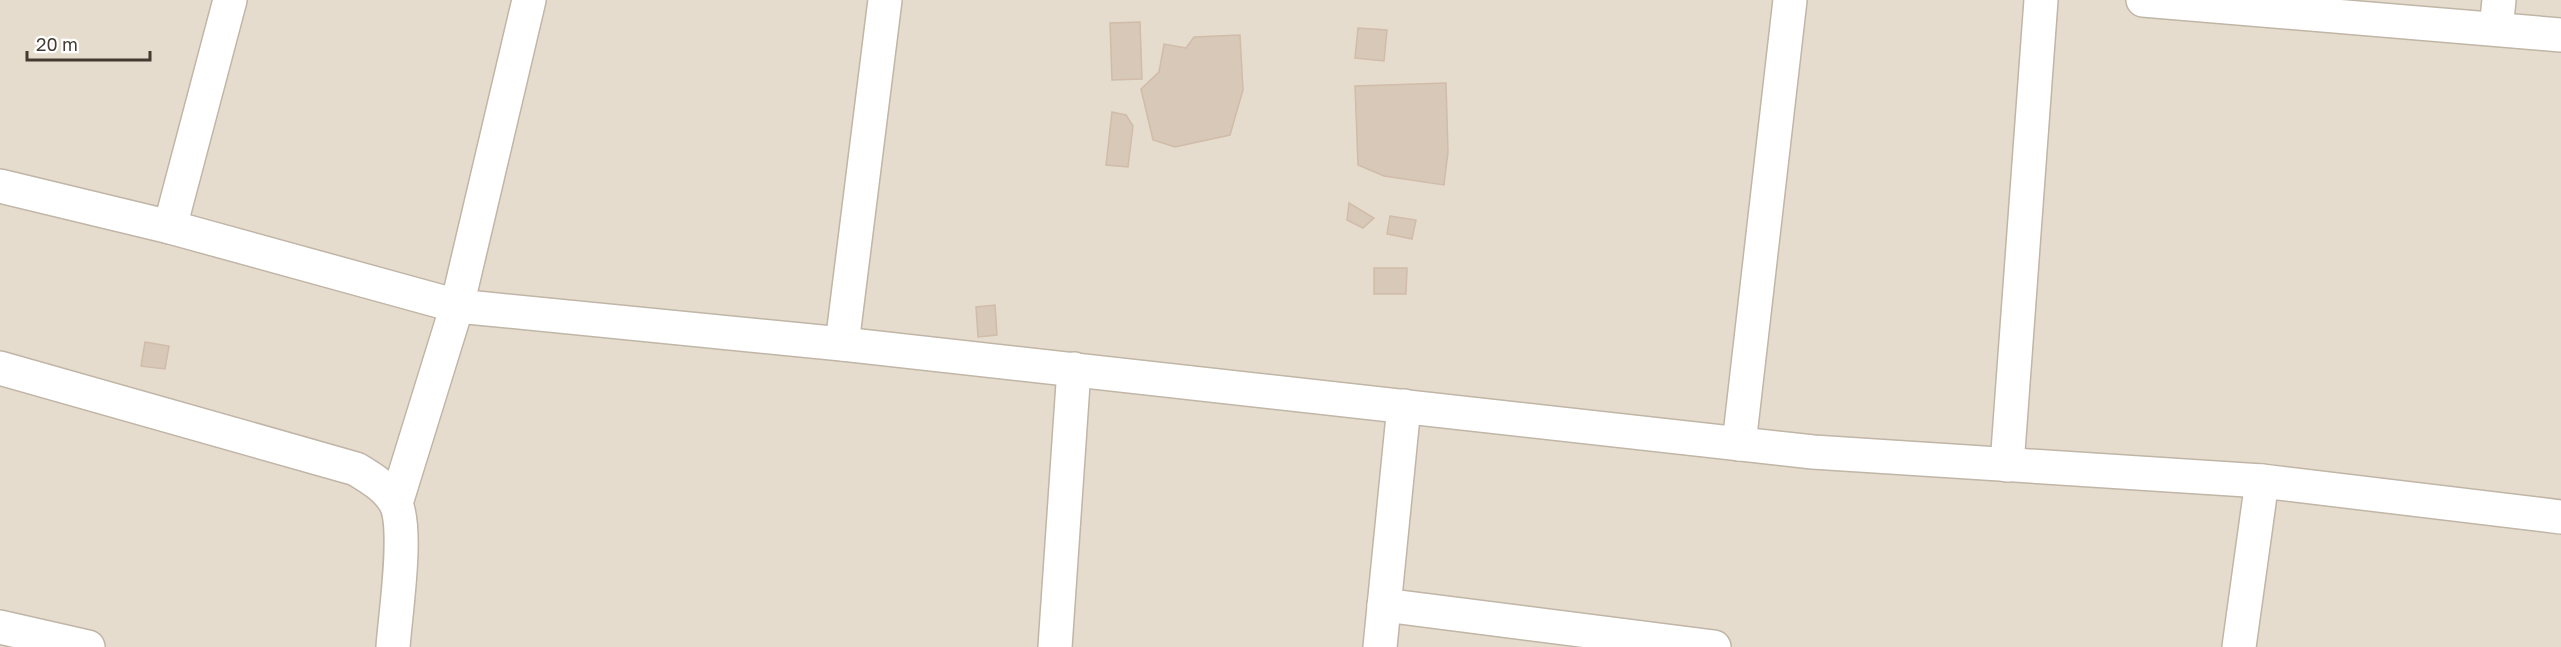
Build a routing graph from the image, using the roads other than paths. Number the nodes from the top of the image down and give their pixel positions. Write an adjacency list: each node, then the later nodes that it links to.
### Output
1 (230, 0): 10 (street)
2 (529, 0): 11 (street)
3 (885, 0): 12 (street)
4 (1790, 0): 16 (street)
5 (2041, 0): 17 (street)
6 (2143, 0): 7 (street)
7 (2497, 15): 8 (street)
8 (2561, 35)
9 (0, 186): 10 (street)
10 (170, 227): 11 (street)
11 (457, 306): 12 (street); 19 (street)
12 (843, 344): 14 (street)
13 (0, 368): 19 (street)
14 (1074, 369): 15 (street); 25 (street)
15 (1404, 406): 16 (street); 21 (street)
16 (1739, 444): 17 (street)
17 (2007, 465): 18 (street)
18 (2262, 481): 20 (street); 28 (street)
19 (396, 503): 24 (street)
20 (2561, 517)
21 (1384, 605): 26 (street); 27 (street)
22 (0, 627): 23 (street)
23 (88, 647)
24 (393, 647)
25 (1055, 647)
26 (1380, 647)
27 (1714, 647)
28 (2239, 647)

